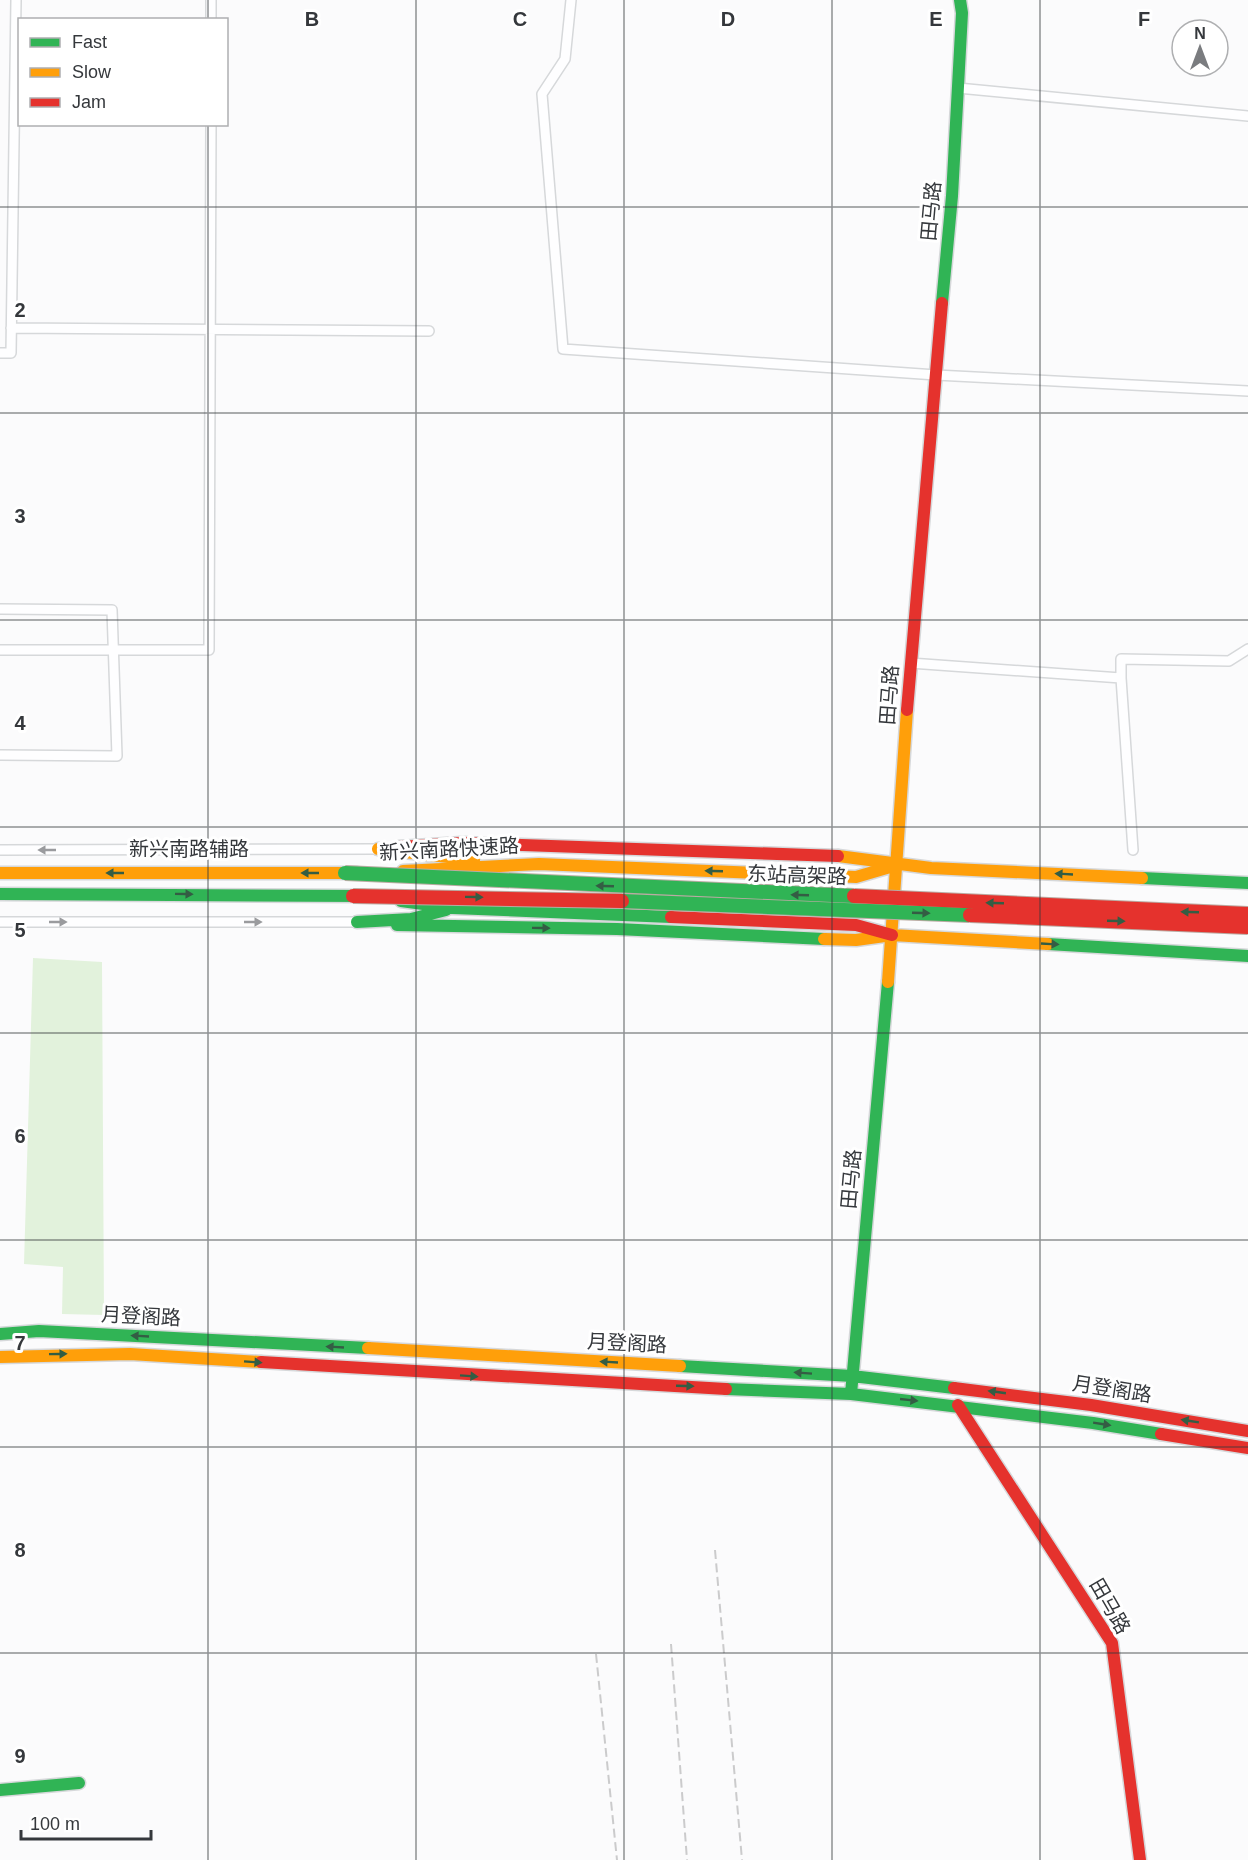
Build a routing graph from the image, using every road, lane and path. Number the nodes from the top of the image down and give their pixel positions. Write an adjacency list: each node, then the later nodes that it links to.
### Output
1 (16, 0): 9 (street)
2 (211, 0): 5 (street)
3 (571, 0): 13 (street)
4 (960, 0): 6 (main road, 田马路)
5 (211, 18)
6 (958, 88): 7 (street); 13 (main road, 田马路)
7 (1248, 116)
8 (211, 126): 10 (street)
9 (11, 328): 10 (street); 12 (street)
10 (210, 330): 11 (street); 18 (street)
11 (429, 331)
12 (0, 353)
13 (936, 375): 14 (street); 19 (main road, 田马路)
14 (1248, 391)
15 (0, 609): 18 (street)
16 (1248, 649): 20 (street)
17 (0, 650): 18 (street)
18 (113, 651): 21 (street)
19 (910, 663): 20 (street); 26 (main road, 田马路)
20 (1121, 678): 24 (street)
21 (0, 755)
22 (378, 849): 23 (street, 新兴南路辅路, one-way to 23); 25 (main road); 26 (main road)
23 (0, 850)
24 (1133, 850)
25 (539, 864): 26 (main road, 新兴南路快速路, one-way to 25); 28 (main road, 新兴南路快速路)
26 (897, 865): 29 (main road, one-way to 26); 37 (main road, 田马路)
27 (0, 873): 28 (main road, 新兴南路快速路, one-way to 27)
28 (345, 873): 33 (main road, 东站高架路, one-way to 28, bridge)
29 (1248, 883)
30 (0, 894): 31 (main road, one-way to 31)
31 (352, 896): 32 (main road); 36 (main road, 东站高架路, one-way to 36, bridge)
32 (453, 908): 35 (main road); 37 (main road)
33 (1248, 914)
34 (0, 922): 35 (street, one-way to 35)
35 (357, 922): 37 (main road, one-way to 37)
36 (1248, 927)
37 (892, 935): 38 (main road, one-way to 38); 41 (main road, 田马路)
38 (1248, 956)
39 (0, 1334): 41 (main road, 月登阁路, one-way to 39)
40 (0, 1357): 42 (main road, 月登阁路, one-way to 42)
41 (852, 1376): 42 (main road, 田马路); 44 (main road, 月登阁路, one-way to 41)
42 (851, 1394): 43 (main road, 月登阁路, one-way to 43)
43 (958, 1405): 45 (main road, 月登阁路, one-way to 45); 48 (main road, 田马路)
44 (1248, 1431)
45 (1248, 1448)
46 (79, 1784): 47 (main road)
47 (0, 1790)
48 (1140, 1860)

